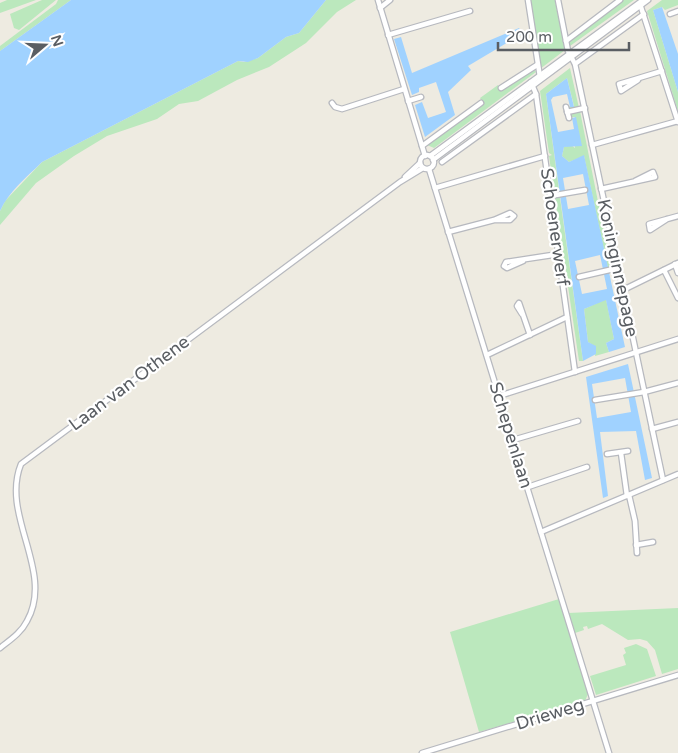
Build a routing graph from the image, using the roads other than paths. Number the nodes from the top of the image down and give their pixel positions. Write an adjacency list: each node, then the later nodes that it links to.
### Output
1 (378, 0): 8 (street)
2 (390, 0): 8 (street)
3 (528, 0): 17 (street)
4 (558, 0): 14 (street, Koninginnepage)
5 (620, 0): 14 (street)
6 (648, 0): 7 (street)
7 (641, 3): 11 (street); 15 (street)
8 (380, 8): 13 (street)
9 (470, 11): 13 (street)
10 (678, 11): 12 (street)
11 (644, 14): 16 (street); 18 (street)
12 (670, 14)
13 (388, 35): 23 (street)
14 (566, 41): 15 (street, Koninginnepage)
15 (571, 55): 16 (street, Koninginnepage); 19 (street)
16 (575, 64): 29 (street, Koninginnepage)
17 (537, 65): 19 (street); 22 (street)
18 (662, 71): 20 (street); 31 (street)
19 (541, 78): 21 (street)
20 (638, 80)
21 (532, 84): 24 (street, Schoenerwerf); 34 (street)
22 (501, 88)
23 (404, 89): 26 (street); 27 (street)
24 (536, 94): 35 (street); 36 (street, Schoenerwerf)
25 (421, 97): 26 (street)
26 (408, 101): 33 (street)
27 (332, 103)
28 (481, 103): 33 (street)
29 (585, 108): 30 (street); 32 (street, Koninginnepage)
30 (567, 112)
31 (678, 121): 32 (street)
32 (592, 145): 44 (street, Koninginnepage)
33 (422, 146): 37 (street)
34 (449, 146): 35 (street); 37 (street)
35 (454, 153): 38 (street)
36 (545, 156): 43 (street); 46 (street, Schoenerwerf)
37 (429, 157): 39 (street, Laan van Othene); 40 (street)
38 (442, 162)
39 (420, 163): 40 (street); 42 (street, Laan van Othene)
40 (426, 168): 42 (street, Laan van Othene); 43 (street, Schepenlaan)
41 (635, 181): 44 (street)
42 (400, 182): 81 (street, Laan van Othene)
43 (435, 188): 50 (street, Schepenlaan)
44 (601, 189): 54 (street, Koninginnepage)
45 (585, 190): 46 (street)
46 (550, 196): 51 (street, Schoenerwerf)
47 (678, 216): 48 (street)
48 (667, 219)
49 (494, 220): 50 (street)
50 (448, 232): 65 (street, Schepenlaan)
51 (559, 254): 52 (street); 61 (street, Schoenerwerf)
52 (523, 261)
53 (677, 264): 55 (street); 56 (street)
54 (618, 268): 57 (street); 58 (street, Koninginnepage)
55 (664, 270): 58 (street); 59 (street)
56 (678, 273)
57 (579, 277)
58 (623, 290): 64 (street, Koninginnepage)
59 (678, 298)
60 (522, 314): 62 (street)
61 (567, 318): 62 (street); 66 (street, Schoenerwerf)
62 (530, 335): 65 (street)
63 (678, 340): 64 (street)
64 (636, 353): 66 (street); 68 (street, Koninginnepage)
65 (487, 356): 69 (street, Schepenlaan)
66 (575, 372): 69 (street)
67 (678, 383): 68 (street)
68 (644, 392): 70 (street); 73 (street, Koninginnepage)
69 (500, 396): 74 (street, Schepenlaan)
70 (595, 400)
71 (578, 421): 74 (street)
72 (678, 422): 73 (street)
73 (652, 429): 80 (street, Koninginnepage)
74 (513, 440): 82 (street, Schepenlaan)
75 (628, 451): 76 (street)
76 (621, 453): 77 (street); 83 (street)
77 (607, 454)
78 (587, 467): 82 (street)
79 (678, 474): 80 (street)
80 (663, 480): 83 (street)
81 (9, 487)
82 (528, 487): 84 (street, Schepenlaan)
83 (628, 495): 84 (street); 86 (street)
84 (541, 532): 91 (street, Schepenlaan)
85 (653, 542): 86 (street)
86 (636, 544): 87 (street)
87 (637, 553)
88 (25, 562): 89 (street)
89 (0, 648)
90 (678, 675): 91 (street, Drieweg)
91 (593, 701): 92 (street, Drieweg); 93 (street, Schepenlaan)
92 (422, 753)
93 (609, 753)

